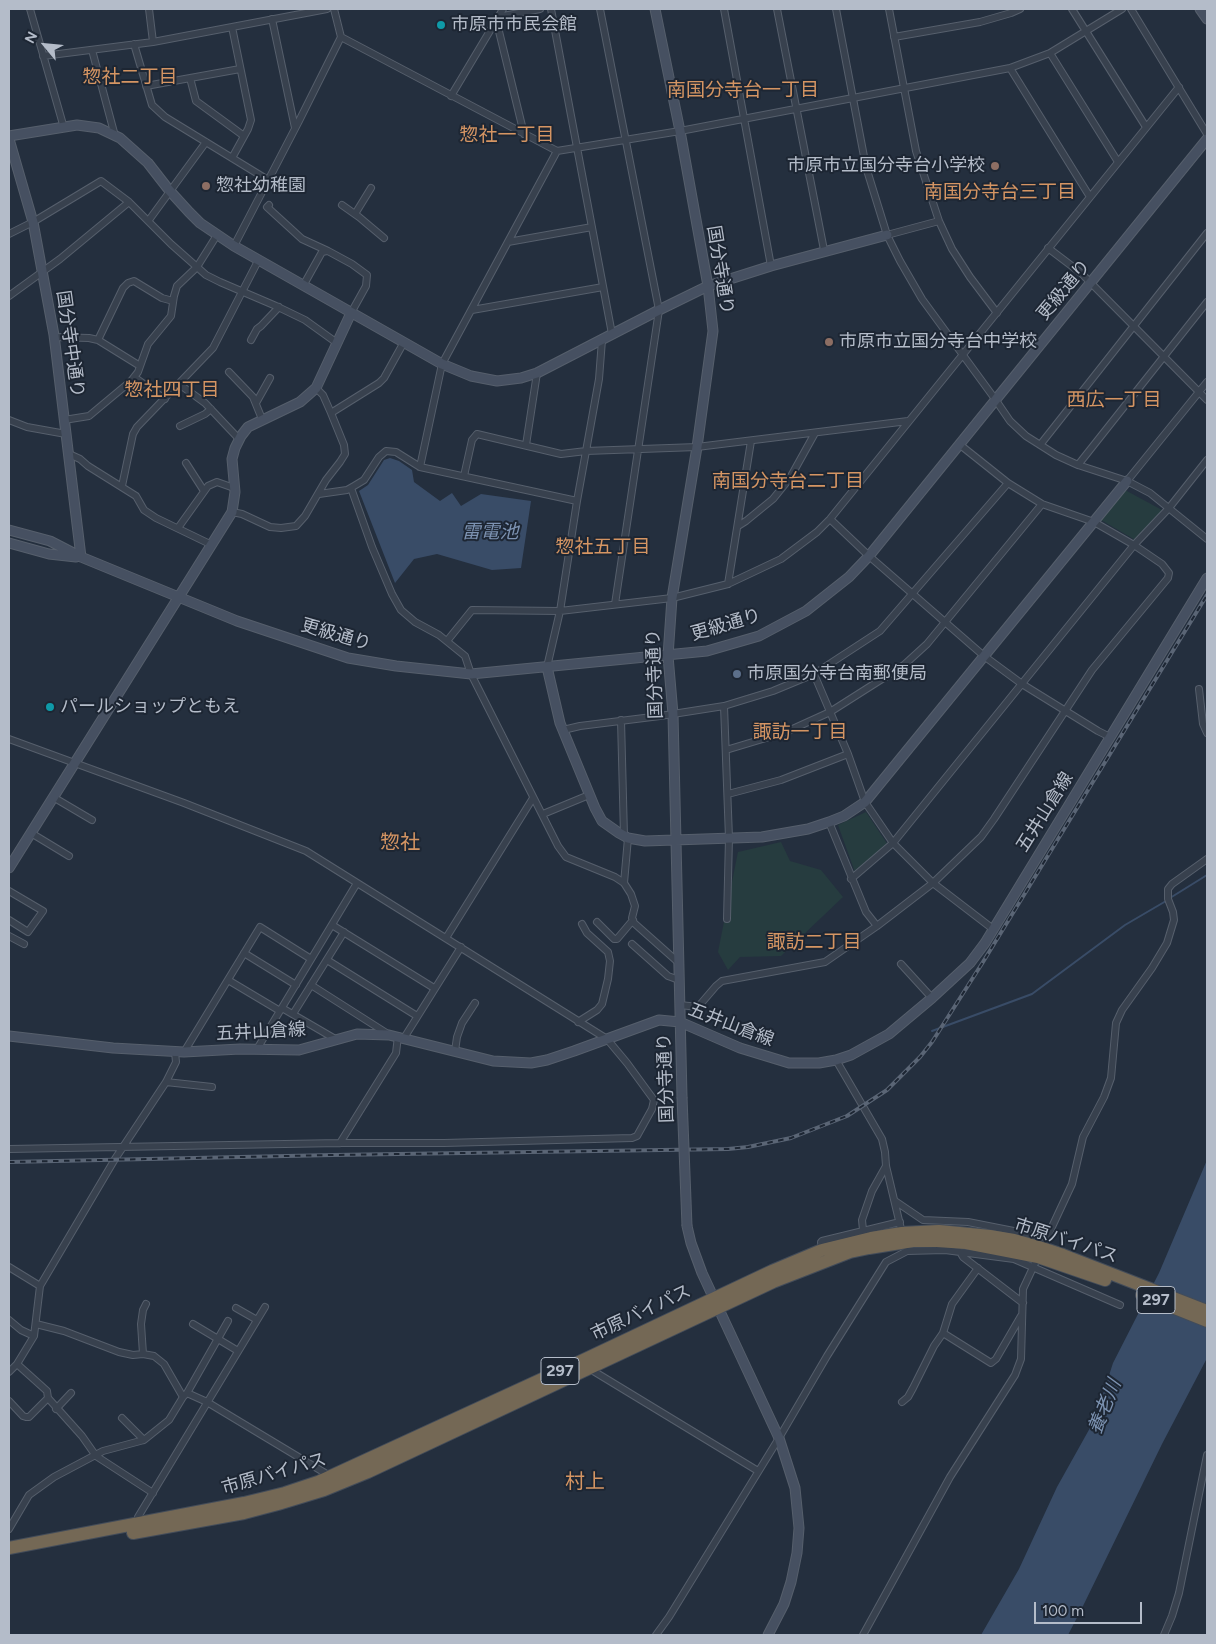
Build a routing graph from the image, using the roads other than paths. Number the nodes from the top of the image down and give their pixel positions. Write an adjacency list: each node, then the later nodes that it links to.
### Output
1 (30, 9): 30 (street)
2 (149, 9): 26 (street)
3 (327, 9): 20 (street)
4 (334, 9): 24 (street)
5 (503, 9): 19 (street)
6 (540, 9): 19 (street)
7 (551, 9): 53 (street)
8 (600, 9): 51 (street)
9 (655, 9): 44 (street, 国分寺通り)
10 (724, 9): 40 (street)
11 (777, 9): 39 (street)
12 (836, 9): 38 (street)
13 (889, 9): 25 (street)
14 (1020, 9): 25 (street)
15 (1072, 9): 23 (street)
16 (1122, 9): 23 (street)
17 (1131, 9): 35 (street)
18 (1200, 9): 21 (street)
19 (497, 18): 37 (street); 45 (street)
20 (272, 19): 22 (street); 43 (street)
21 (1207, 19)
22 (232, 27): 26 (street); 32 (street)
23 (1086, 32): 29 (street); 41 (street)
24 (341, 37): 37 (street); 43 (street)
25 (894, 37): 36 (street)
26 (153, 42): 27 (street)
27 (134, 44): 28 (street); 34 (street)
28 (92, 50): 30 (street); 47 (street)
29 (1050, 53): 31 (street); 56 (street)
30 (43, 56): 42 (street)
31 (1010, 68): 36 (street); 60 (street)
32 (240, 69): 33 (street); 48 (street)
33 (190, 78): 34 (street); 48 (street)
34 (146, 86): 52 (street)
35 (1178, 87): 41 (street); 46 (street)
36 (904, 89): 38 (street); 66 (street)
37 (451, 96): 45 (street)
38 (853, 98): 39 (street); 72 (street)
39 (797, 109): 40 (street); 77 (street)
40 (744, 119): 44 (street); 80 (street)
41 (1146, 127): 56 (street)
42 (64, 128): 47 (street); 49 (street)
43 (295, 128): 57 (street)
44 (680, 131): 51 (street); 85 (street, 国分寺通り)
45 (524, 134): 54 (street)
46 (1207, 134)
47 (115, 136): 59 (street)
48 (244, 136): 55 (street)
49 (9, 137): 67 (street, 国分寺中通り)
50 (1207, 139): 83 (street, 更級通り)
51 (625, 140): 53 (street); 93 (street)
52 (206, 142): 55 (street); 59 (street)
53 (577, 148): 54 (street); 68 (street)
54 (557, 151): 74 (street)
55 (232, 158): 57 (street)
56 (1118, 162): 60 (street)
57 (268, 180): 75 (street)
58 (371, 188): 64 (street)
59 (169, 190): 65 (street); 71 (street)
60 (1090, 197): 76 (street)
61 (129, 202): 65 (street); 67 (street); 82 (street)
62 (269, 205): 78 (street)
63 (342, 205): 64 (street)
64 (355, 214): 73 (street)
65 (149, 220): 81 (street)
66 (939, 221): 72 (street); 95 (street)
67 (33, 222): 70 (street); 82 (street, 国分寺中通り)
68 (592, 227): 74 (street); 86 (street)
69 (1207, 232): 96 (street)
70 (9, 234)
71 (218, 235): 75 (street); 81 (street)
72 (887, 235): 77 (street); 104 (street)
73 (384, 238)
74 (508, 242): 92 (street)
75 (234, 246): 79 (street)
76 (1048, 248): 83 (street); 95 (street)
77 (824, 250): 80 (street)
78 (328, 251): 84 (street); 94 (street)
79 (258, 260): 84 (street); 87 (street)
80 (771, 266): 85 (street)
81 (196, 267): 87 (street); 89 (street)
82 (43, 273): 88 (street); 98 (street, 国分寺中通り)
83 (1091, 284): 96 (street); 117 (street, 更級通り)
84 (303, 286): 94 (street)
85 (708, 286): 93 (street); 134 (street, 国分寺通り)
86 (603, 287): 92 (street); 97 (street)
87 (243, 292): 91 (street); 113 (street)
88 (9, 296)
89 (173, 301): 99 (street); 107 (street)
90 (1207, 302): 105 (street)
91 (279, 307): 100 (street); 103 (street)
92 (472, 310): 106 (street)
93 (659, 310): 97 (street); 135 (street)
94 (352, 313): 102 (street); 103 (street)
95 (997, 313): 104 (street)
96 (1134, 326): 105 (street); 133 (street)
97 (612, 334): 101 (street)
98 (54, 338): 99 (street); 124 (street, 国分寺中通り)
99 (98, 340): 107 (street)
100 (251, 340)
101 (602, 340): 109 (street); 136 (street)
102 (404, 342): 106 (street); 121 (street)
103 (337, 343): 114 (street)
104 (963, 354): 117 (street); 125 (street)
105 (1164, 356): 115 (street); 140 (street)
106 (442, 364): 109 (street); 141 (street)
107 (140, 366): 110 (street)
108 (229, 372): 119 (street)
109 (537, 374): 132 (street)
110 (134, 377): 116 (street); 124 (street)
111 (270, 378): 119 (street)
112 (1207, 382): 115 (street)
113 (179, 384): 116 (street); 120 (street)
114 (316, 388): 121 (street); 122 (street)
115 (1199, 392): 118 (street); 143 (street)
116 (165, 399): 145 (street)
117 (995, 399): 131 (street, 更級通り); 133 (street)
118 (1207, 400)
119 (256, 403): 122 (street)
120 (211, 409): 126 (street); 129 (street)
121 (331, 413): 149 (street)
122 (262, 419): 129 (street)
123 (9, 420): 128 (street)
124 (64, 420): 128 (street, 国分寺中通り)
125 (908, 421): 127 (street); 154 (street)
126 (180, 426)
127 (816, 433): 130 (street); 156 (street)
128 (66, 434): 137 (street, 国分寺中通り)
129 (239, 439): 146 (street)
130 (751, 441): 134 (street); 156 (street)
131 (959, 444): 144 (street); 163 (street, 更級通り)
132 (526, 445): 136 (street); 142 (street)
133 (1040, 445): 140 (street)
134 (697, 447): 135 (street); 169 (street, 国分寺通り)
135 (638, 449): 136 (street); 170 (street)
136 (586, 450): 150 (street)
137 (69, 454): 145 (street); 164 (street, 国分寺中通り)
138 (1207, 460): 152 (street)
139 (186, 463): 148 (street)
140 (1078, 465): 143 (street)
141 (420, 467): 142 (street); 147 (street)
142 (464, 476): 150 (street)
143 (1128, 481): 152 (street); 155 (street)
144 (1008, 483): 151 (street); 167 (street)
145 (122, 486): 157 (street)
146 (234, 488): 148 (street); 153 (street)
147 (351, 488): 149 (street); 173 (street)
148 (204, 491): 157 (street)
149 (319, 494): 153 (street)
150 (577, 501): 171 (street)
151 (1042, 504): 155 (street); 172 (street)
152 (1169, 508): 159 (street); 162 (street)
153 (232, 512): 161 (street)
154 (830, 519): 163 (street); 166 (street)
155 (1094, 522): 162 (street); 175 (street)
156 (738, 526): 166 (street)
157 (178, 528): 161 (street)
158 (9, 530): 164 (street, 更級通り)
159 (1206, 535)
160 (9, 543): 164 (street, 更級通り)
161 (212, 545): 168 (street)
162 (1134, 545): 179 (street); 182 (street)
163 (869, 556): 167 (street); 174 (street, 更級通り)
164 (81, 557): 168 (street, 更級通り)
165 (1207, 578): 188 (street, 五井山倉線)
166 (728, 584): 169 (street)
167 (912, 594): 172 (street); 178 (street)
168 (177, 597): 177 (street, 更級通り); 192 (street)
169 (672, 598): 170 (street); 174 (street, 国分寺通り)
170 (615, 604): 171 (street)
171 (560, 611): 173 (street); 176 (street)
172 (945, 622): 175 (street); 183 (street)
173 (447, 641): 177 (street)
174 (668, 656): 176 (street, 更級通り); 184 (street, 国分寺通り)
175 (984, 656): 179 (street); 197 (street)
176 (547, 667): 177 (street, 更級通り); 186 (street)
177 (471, 674): 196 (street)
178 (814, 674): 181 (street); 183 (street)
179 (1022, 684): 182 (street); 205 (street)
180 (1199, 689): 187 (street)
181 (724, 706): 184 (street); 190 (street)
182 (1065, 710): 188 (street); 212 (street)
183 (830, 712): 190 (street); 191 (street)
184 (673, 714): 185 (street); 204 (street, 国分寺通り)
185 (621, 720): 186 (street); 202 (street)
186 (562, 730): 194 (street)
187 (1207, 733)
188 (1110, 737): 221 (street, 五井山倉線)
189 (9, 739): 192 (street)
190 (726, 750): 193 (street)
191 (848, 754): 193 (street); 197 (street)
192 (74, 764): 195 (street); 210 (street)
193 (728, 794): 203 (street)
194 (589, 795): 198 (street); 202 (street)
195 (53, 797): 199 (street); 201 (street)
196 (533, 798): 198 (street); 224 (street)
197 (865, 802): 200 (street); 205 (street)
198 (543, 814): 211 (street)
199 (92, 820)
200 (829, 822): 203 (street); 209 (street)
201 (31, 833): 206 (street); 208 (street)
202 (626, 837): 204 (street); 211 (street)
203 (729, 838): 204 (street); 214 (street)
204 (676, 841): 231 (street, 国分寺通り)
205 (893, 844): 209 (street); 212 (street)
206 (69, 856)
207 (1207, 858): 265 (street)
208 (9, 868)
209 (851, 879): 220 (street)
210 (357, 883): 219 (street); 224 (street)
211 (624, 883): 216 (street)
212 (932, 883): 220 (street); 221 (street)
213 (9, 891): 215 (street)
214 (727, 919)
215 (9, 920)
216 (632, 920): 217 (street); 231 (street)
217 (597, 922)
218 (582, 924): 244 (street)
219 (332, 925): 222 (street); 229 (street)
220 (877, 926): 240 (street)
221 (993, 929): 238 (street, 五井山倉線)
222 (344, 932): 230 (street); 237 (street)
223 (9, 936): 225 (street)
224 (446, 938): 227 (street)
225 (24, 944)
226 (632, 944): 234 (street)
227 (461, 947): 237 (street); 244 (street)
228 (244, 953): 229 (street); 233 (street); 235 (street)
229 (312, 959): 235 (street)
230 (327, 960): 236 (street); 243 (street)
231 (679, 963): 234 (street, 国分寺通り)
232 (901, 964): 238 (street)
233 (228, 980): 241 (street); 252 (street)
234 (679, 980): 240 (street, 国分寺通り)
235 (296, 985): 241 (street)
236 (311, 985): 242 (street); 247 (street)
237 (434, 988): 243 (street)
238 (932, 998): 253 (street, 五井山倉線)
239 (475, 1003): 251 (street)
240 (680, 1005): 245 (street, 国分寺通り)
241 (281, 1010): 242 (street); 250 (street)
242 (293, 1014): 249 (street)
243 (417, 1016): 247 (street)
244 (578, 1022): 248 (street)
245 (680, 1022): 248 (street, 五井山倉線); 253 (street, 五井山倉線); 272 (street, 国分寺通り, bridge)
246 (9, 1036): 252 (street, 五井山倉線)
247 (397, 1036): 249 (street, 五井山倉線); 251 (street, 五井山倉線); 256 (street)
248 (607, 1039): 251 (street, 五井山倉線); 256 (street)
249 (338, 1040): 250 (street, 五井山倉線)
250 (257, 1049): 252 (street, 五井山倉線)
251 (455, 1051)
252 (180, 1052): 254 (street)
253 (836, 1060): 259 (street)
254 (166, 1082): 255 (street); 257 (street)
255 (212, 1087)
256 (340, 1143): 257 (street)
257 (123, 1147): 258 (street); 269 (street)
258 (9, 1149)
259 (886, 1166): 260 (street); 262 (street)
260 (895, 1201): 261 (street); 265 (street)
261 (901, 1227): 262 (street); 263 (highway, 市原バイパス / 297); 265 (highway, 市原バイパス / 297)
262 (863, 1230): 263 (street)
263 (822, 1250): 272 (highway, 市原バイパス / 297)
264 (960, 1252): 265 (street); 267 (street); 300 (street)
265 (1040, 1252): 268 (highway, 市原バイパス / 297); 270 (street); 272 (highway, 市原バイパス / 297); 273 (street)
266 (9, 1267): 269 (street)
267 (978, 1268): 270 (street); 284 (street)
268 (1106, 1276): 276 (highway, 市原バイパス / 297); 281 (highway, 市原バイパス / 297)
269 (40, 1286): 282 (street)
270 (1023, 1303): 277 (street)
271 (146, 1304): 288 (street)
272 (715, 1304): 290 (highway, 市原バイパス / 297); 300 (street, 国分寺通り); 305 (highway, 市原バイパス / 297)
273 (1120, 1305)
274 (265, 1307): 279 (street)
275 (236, 1308): 279 (street)
276 (1207, 1311)
277 (1023, 1312): 284 (street); 313 (street)
278 (9, 1320): 285 (street)
279 (257, 1320): 287 (street)
280 (228, 1321): 286 (street)
281 (1207, 1321)
282 (36, 1324): 285 (street); 288 (street)
283 (193, 1324): 286 (street)
284 (943, 1333): 297 (street)
285 (34, 1336): 289 (street)
286 (217, 1340): 287 (street); 293 (street)
287 (238, 1351): 296 (street)
288 (143, 1354): 293 (street)
289 (17, 1364): 291 (street); 294 (street)
290 (589, 1368): 304 (street); 310 (highway, 市原バイパス / 297)
291 (9, 1372)
292 (71, 1393): 298 (street)
293 (185, 1395): 296 (street); 301 (street)
294 (48, 1398): 295 (street); 298 (street)
295 (9, 1400)
296 (207, 1402): 305 (street); 306 (street)
297 (902, 1402)
298 (56, 1409): 303 (street)
299 (122, 1418): 301 (street)
300 (779, 1438): 304 (street); 312 (street, 国分寺通り)
301 (144, 1440): 303 (street)
302 (1207, 1455): 314 (street)
303 (96, 1456): 306 (street); 308 (street)
304 (758, 1471): 311 (street)
305 (331, 1477): 307 (highway, 市原バイパス / 297)
306 (153, 1493): 307 (street)
307 (138, 1523): 309 (highway, 市原バイパス / 297)
308 (9, 1529)
309 (9, 1548)
310 (9, 1555)
311 (656, 1635)
312 (768, 1635)
313 (863, 1635)
314 (1164, 1635)

